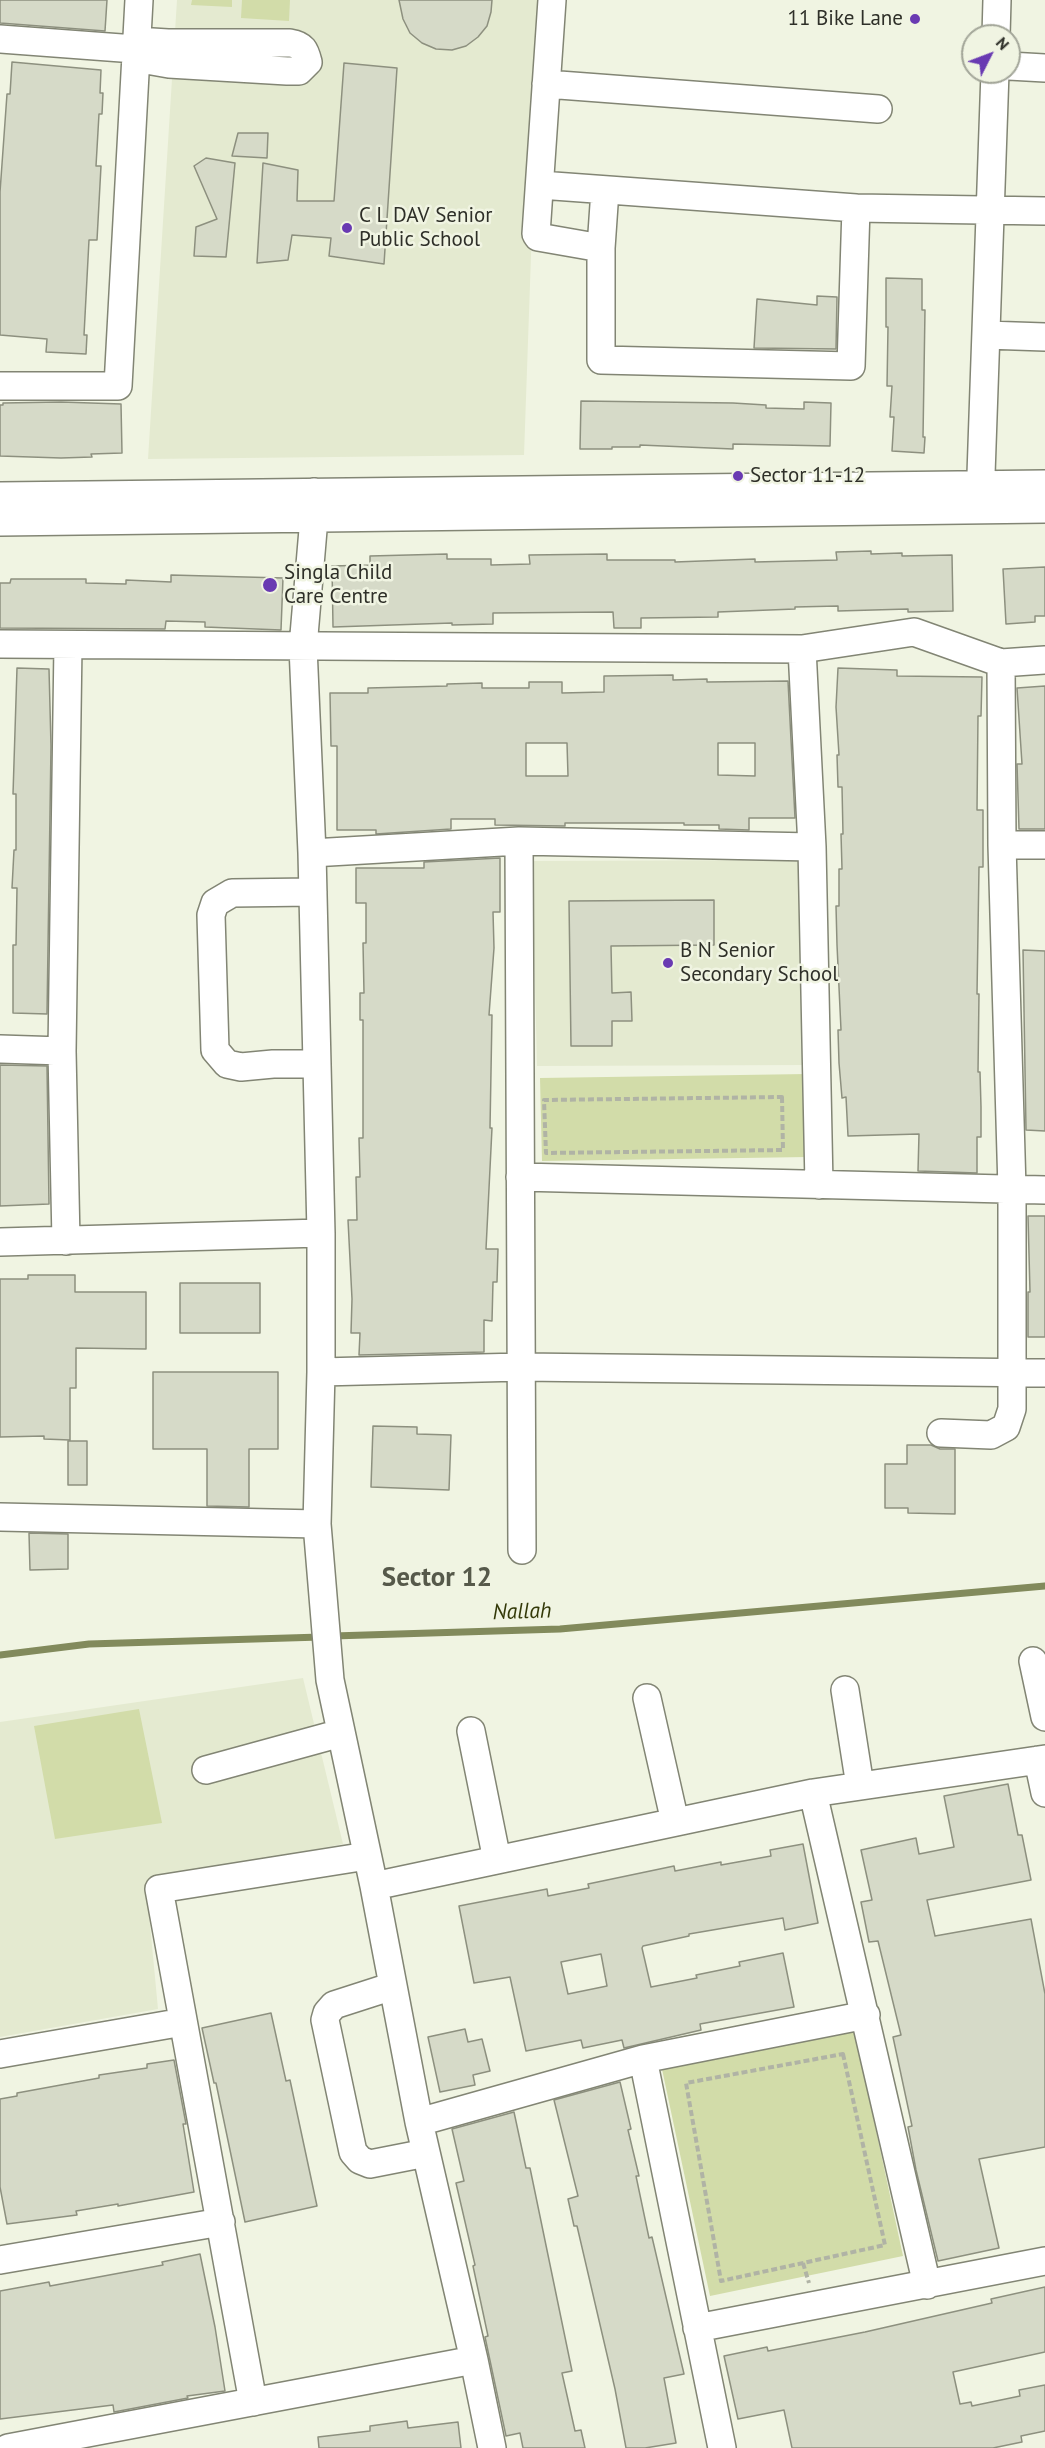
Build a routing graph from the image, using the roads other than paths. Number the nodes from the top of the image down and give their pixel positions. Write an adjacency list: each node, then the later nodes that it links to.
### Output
1 (139, 0): 6 (street)
2 (552, 0): 9 (street)
3 (998, 0): 4 (street)
4 (997, 24)
5 (0, 39): 6 (street)
6 (135, 50): 6 (street); 20 (street)
7 (1021, 67): 8 (street)
8 (1045, 68)
9 (546, 84): 11 (street); 12 (street)
10 (994, 84): 16 (street)
11 (878, 110)
12 (540, 185): 13 (street); 17 (street)
13 (605, 190): 14 (street); 17 (street)
14 (856, 208): 16 (street); 17 (street)
15 (1045, 211): 16 (street)
16 (989, 212): 18 (street)
17 (601, 248)
18 (986, 335): 19 (street); 23 (street)
19 (1045, 337)
20 (0, 386)
21 (1045, 484): 23 (street)
22 (0, 496): 24 (street)
23 (981, 497): 24 (street); 25 (street)
24 (314, 505): 26 (street); 29 (street)
25 (1045, 509)
26 (0, 522)
27 (0, 644): 28 (street)
28 (68, 645): 29 (street); 40 (street)
29 (303, 647): 30 (street); 37 (street)
30 (802, 649): 32 (street); 36 (street)
31 (1045, 660): 32 (street)
32 (1001, 663): 34 (street)
33 (519, 841): 36 (street); 37 (street); 42 (street)
34 (1002, 845): 35 (street); 44 (street)
35 (1045, 845)
36 (812, 847): 43 (street)
37 (312, 853): 38 (street)
38 (313, 892): 41 (street); 41 (street)
39 (0, 1049): 40 (street)
40 (62, 1051): 47 (street)
41 (317, 1064): 46 (street)
42 (520, 1177): 43 (street); 49 (street)
43 (819, 1185): 44 (street)
44 (1012, 1189): 45 (street); 51 (street)
45 (1045, 1190)
46 (321, 1233): 47 (street); 50 (street)
47 (66, 1241): 48 (street)
48 (0, 1242)
49 (521, 1367): 50 (street); 51 (street); 56 (street)
50 (321, 1372): 55 (street)
51 (1013, 1373): 52 (street); 53 (street)
52 (1045, 1373)
53 (941, 1433)
54 (0, 1517): 55 (street)
55 (317, 1524): 62 (street)
56 (522, 1550)
57 (1033, 1661): 60 (street)
58 (845, 1690): 65 (street)
59 (647, 1698): 68 (street)
60 (1045, 1717)
61 (471, 1731): 70 (street)
62 (341, 1733): 64 (street); 69 (street)
63 (1042, 1760): 65 (street); 67 (street)
64 (206, 1770)
65 (860, 1786): 66 (street)
66 (813, 1793): 68 (street); 73 (street)
67 (1045, 1793)
68 (675, 1822): 70 (street)
69 (367, 1856): 71 (street); 74 (street)
70 (497, 1860): 71 (street)
71 (374, 1886): 72 (street)
72 (393, 1986): 77 (street); 78 (street)
73 (866, 2015): 76 (street); 82 (street)
74 (183, 2022): 75 (street); 79 (street)
75 (0, 2054)
76 (643, 2060): 77 (street); 83 (street)
77 (419, 2122): 78 (street)
78 (426, 2153): 84 (street)
79 (221, 2222): 80 (street); 85 (street)
80 (0, 2260)
81 (1045, 2261): 82 (street)
82 (927, 2285): 83 (street)
83 (697, 2328): 88 (street)
84 (474, 2360): 85 (street); 87 (street)
85 (253, 2402): 86 (street)
86 (8, 2448)
87 (492, 2448)
88 (722, 2448)

